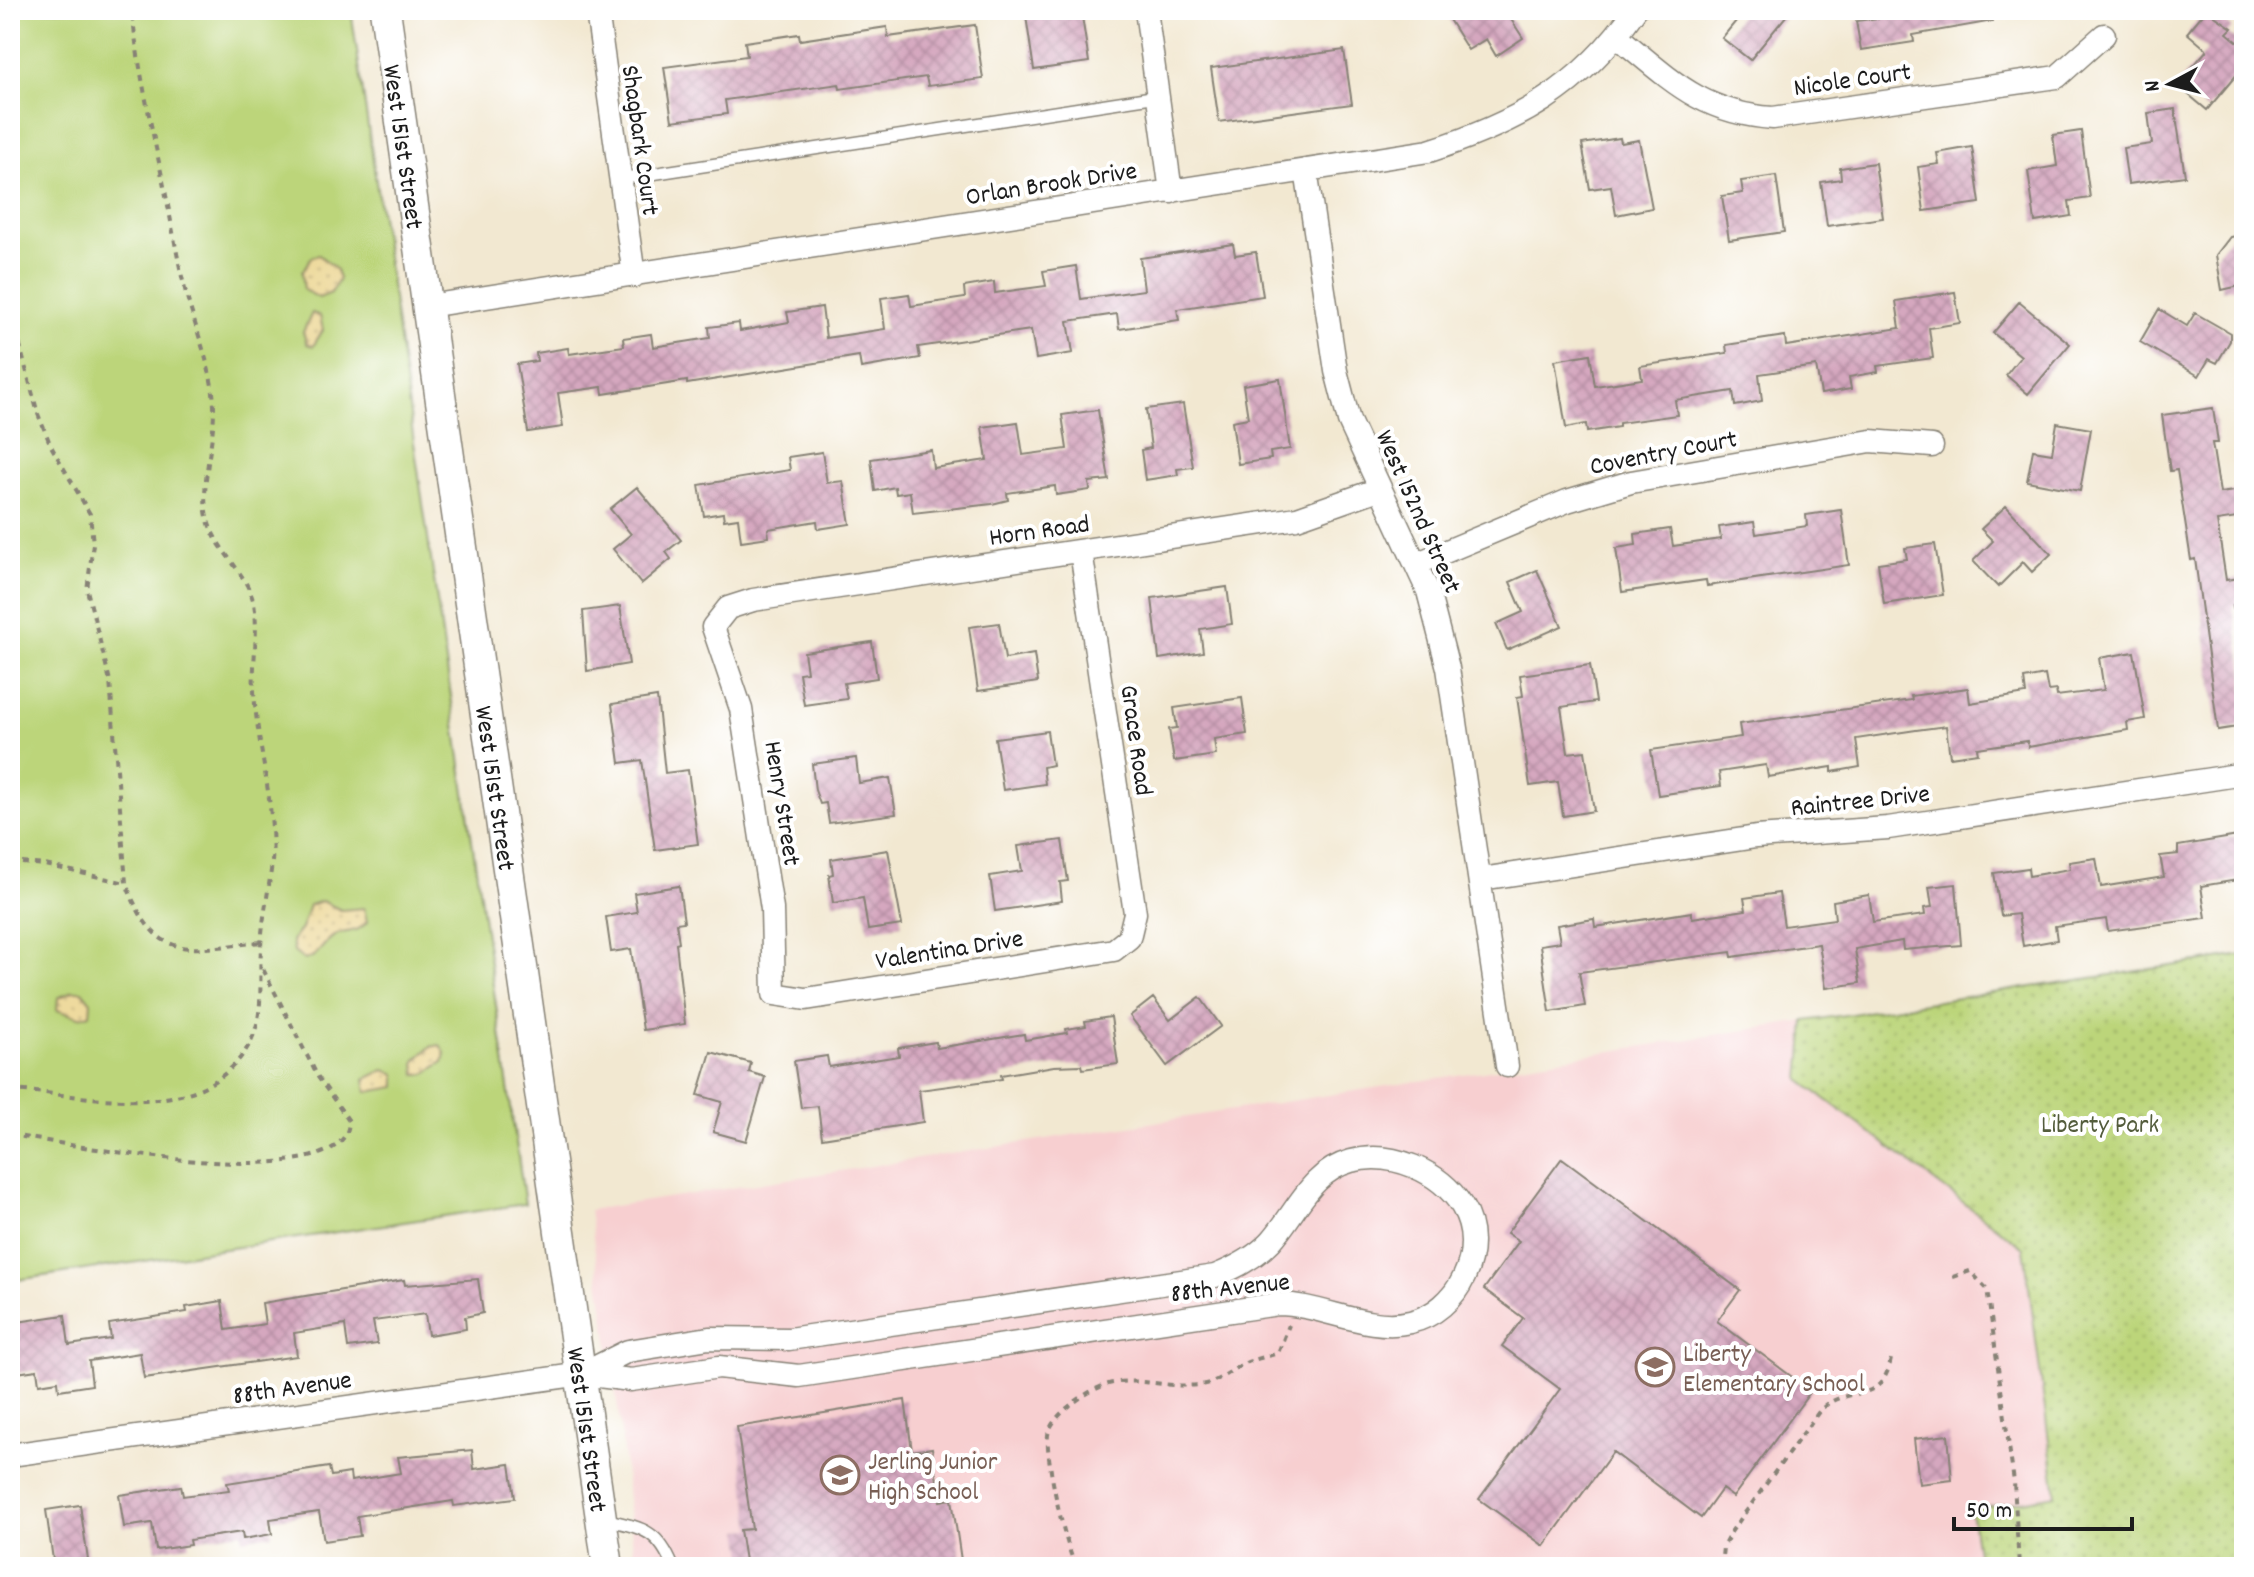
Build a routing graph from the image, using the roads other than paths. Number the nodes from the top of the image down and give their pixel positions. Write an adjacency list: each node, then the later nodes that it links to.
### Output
1 (385, 10): 12 (street, West 151st Street)
2 (596, 10): 9 (street, Shagbark Court)
3 (1146, 10): 7 (street)
4 (1635, 10): 6 (street, Orlan Brook Drive)
5 (2104, 35): 6 (street, Nicole Court)
6 (1617, 36): 8 (street, Orlan Brook Drive)
7 (1158, 96): 9 (lane); 10 (street)
8 (1306, 170): 10 (street, Orlan Brook Drive); 14 (street, West 152nd Street)
9 (618, 179): 11 (street, Shagbark Court)
10 (1171, 192): 11 (street, Orlan Brook Drive)
11 (634, 276): 12 (street, Orlan Brook Drive)
12 (428, 306): 23 (street, West 151st Street)
13 (1932, 446): 16 (street, Coventry Court)
14 (1379, 489): 15 (street, Horn Road); 16 (street, West 152nd Street)
15 (1081, 551): 17 (street, Horn Road); 20 (street, Grace Road)
16 (1416, 564): 19 (street, West 152nd Street)
17 (713, 627): 21 (street, Henry Street)
18 (2244, 774): 19 (street, Raintree Drive)
19 (1481, 879): 22 (street, West 152nd Street)
20 (1129, 938): 21 (street, Valentina Drive)
21 (774, 994)
22 (1507, 1066)
23 (582, 1374): 23 (street, 88th Avenue); 24 (street, 88th Avenue); 25 (street, West 151st Street)
24 (10, 1455)
25 (601, 1518): 26 (street, West 151st Street); 27 (lane)
26 (608, 1567)
27 (673, 1567)

